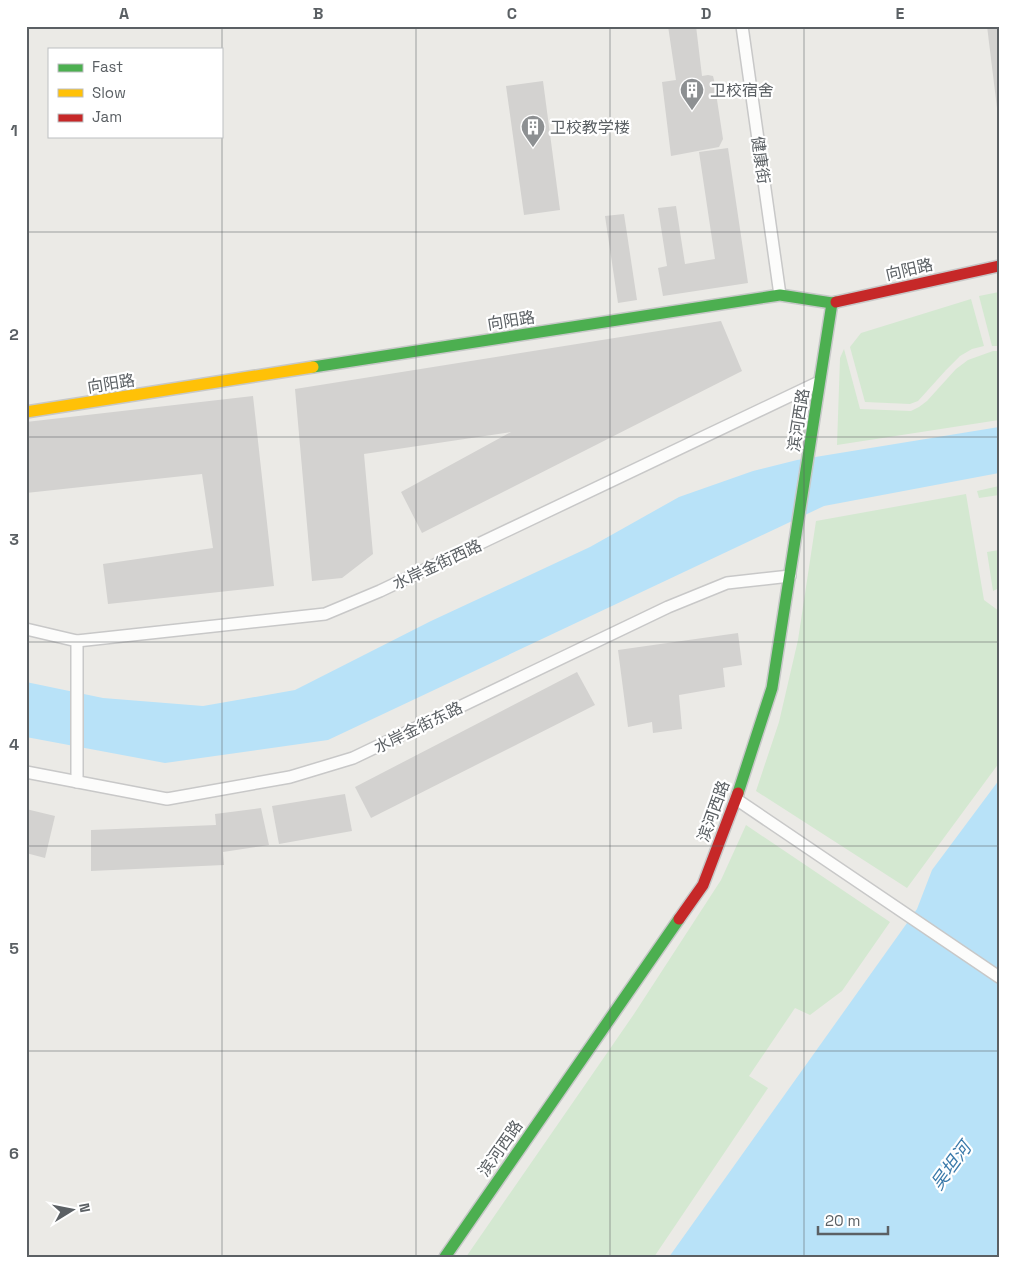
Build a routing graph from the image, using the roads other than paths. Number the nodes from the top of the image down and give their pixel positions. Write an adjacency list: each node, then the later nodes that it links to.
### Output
1 (742, 26): 3 (lane, 健康街)
2 (999, 266): 4 (street, 向阳路)
3 (780, 295): 4 (street, 向阳路); 6 (street, 向阳路)
4 (832, 303): 5 (street, 滨河西路)
5 (820, 381): 7 (street, 滨河西路); 9 (lane, 水岸金街西路)
6 (26, 412)
7 (790, 576): 11 (lane, 水岸金街东路); 12 (street, 滨河西路)
8 (26, 629): 9 (lane, 水岸金街西路)
9 (77, 641): 11 (lane)
10 (26, 772): 11 (lane, 水岸金街东路)
11 (77, 782)
12 (736, 798): 13 (lane); 14 (street, 滨河西路)
13 (999, 977)
14 (445, 1257)

